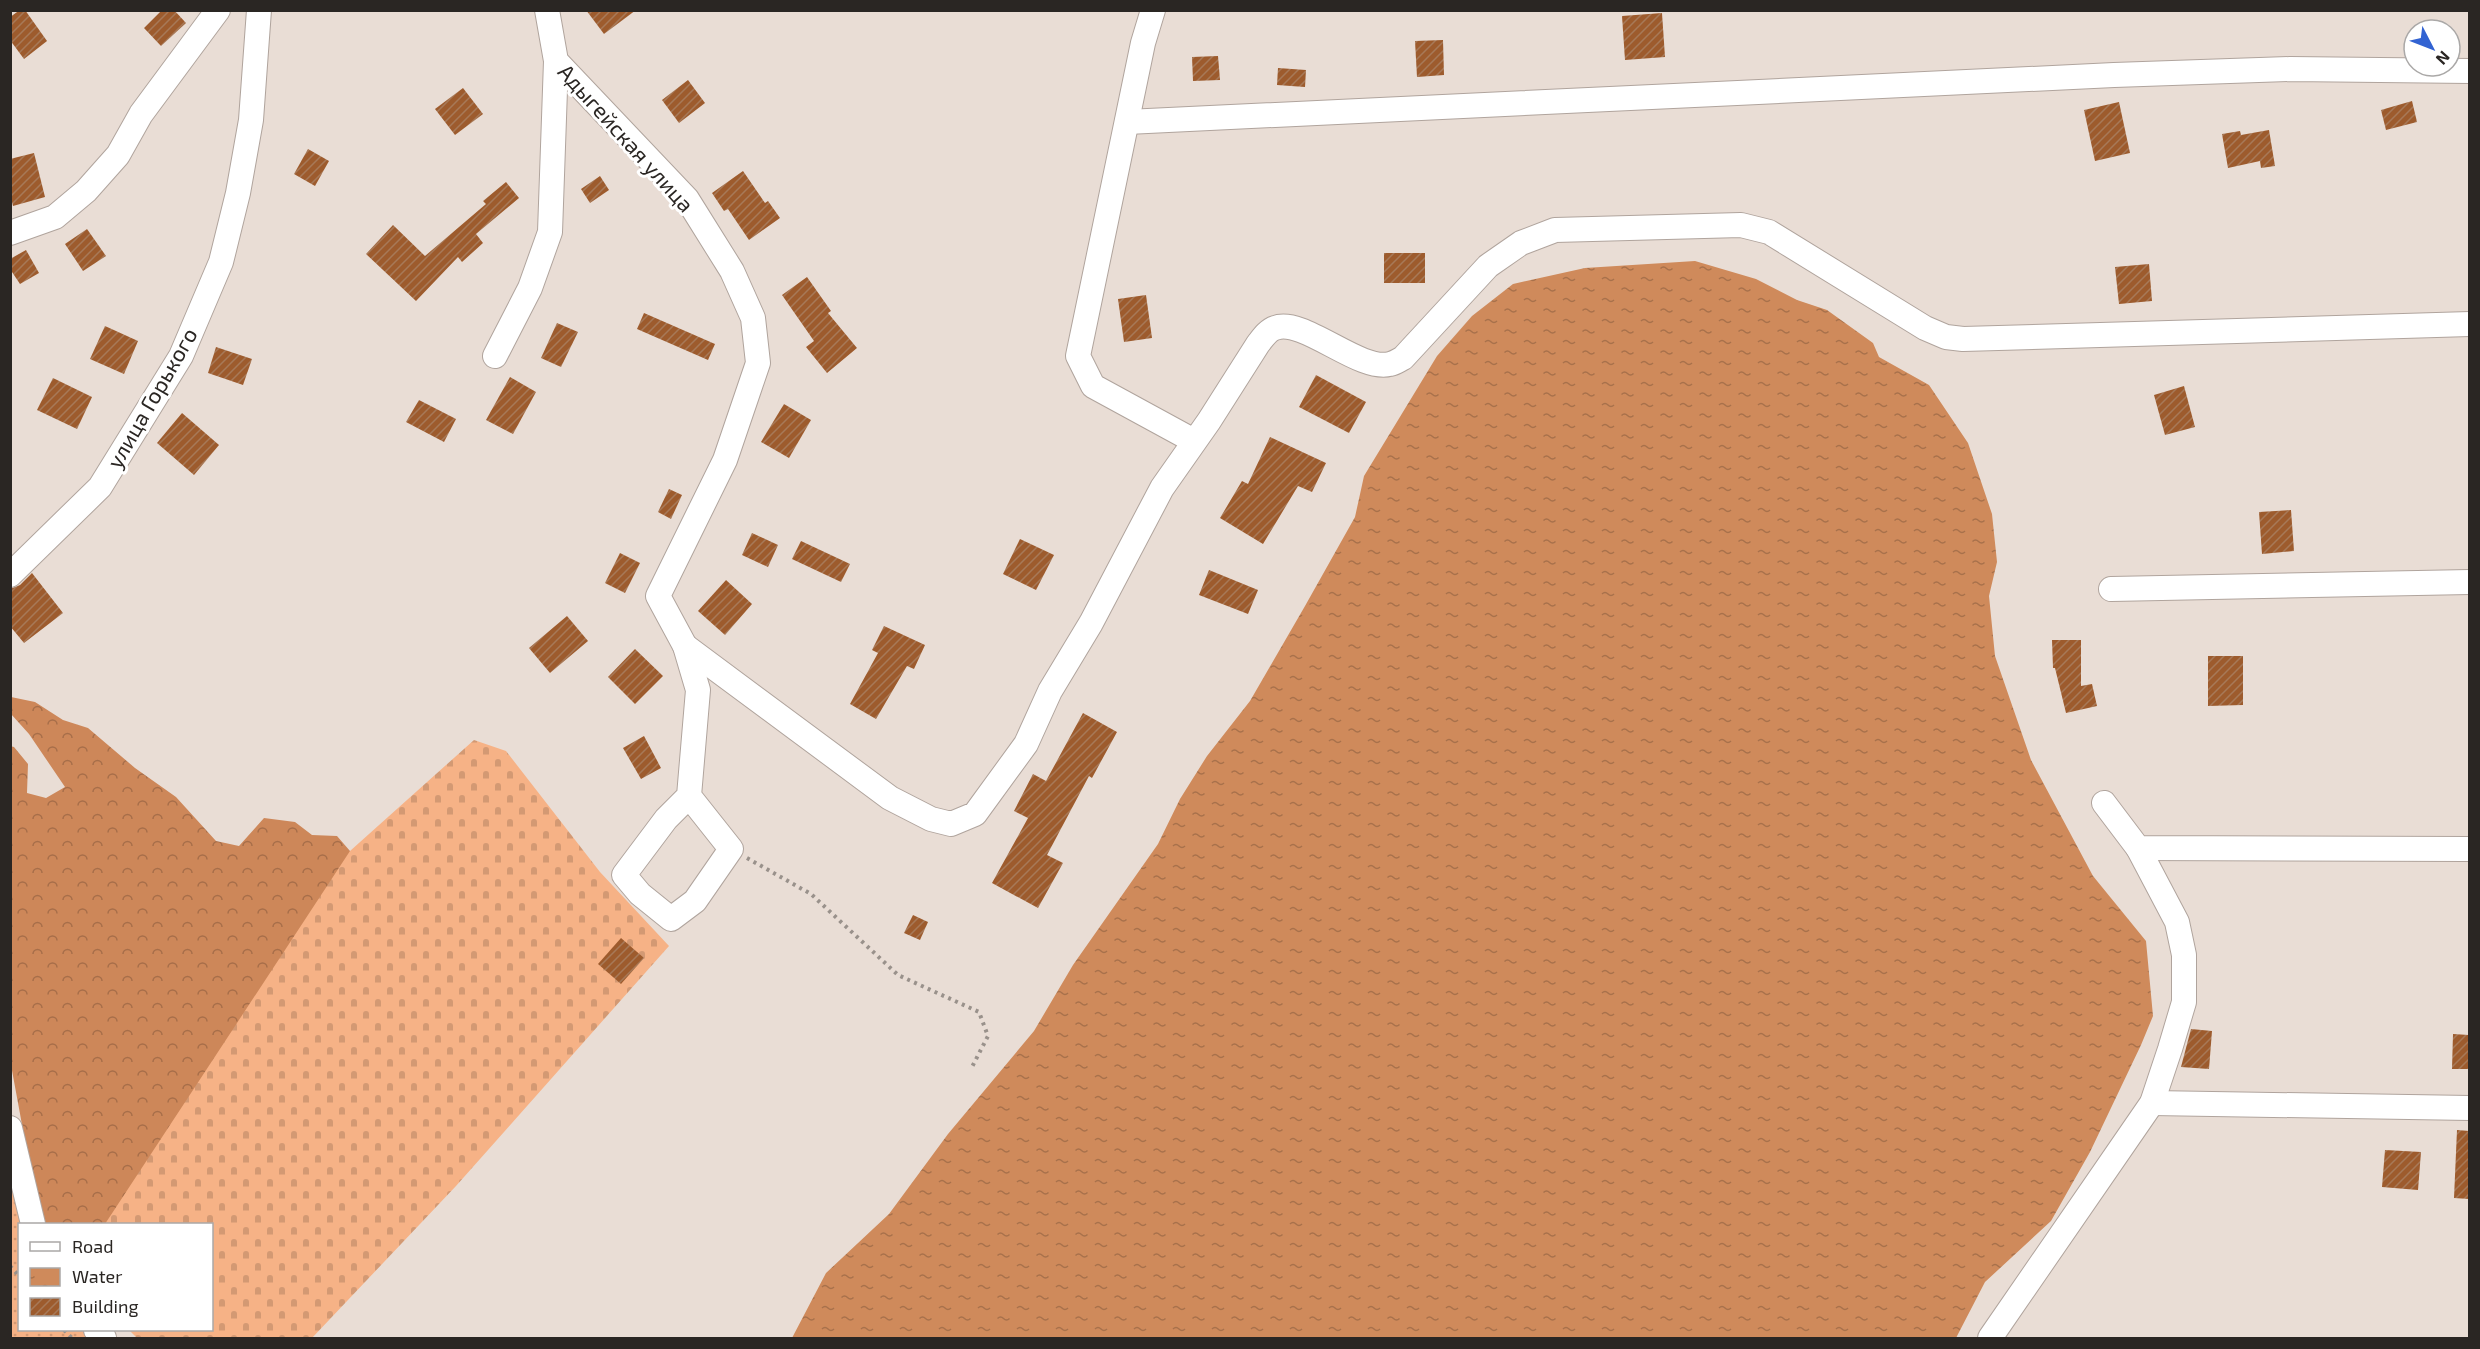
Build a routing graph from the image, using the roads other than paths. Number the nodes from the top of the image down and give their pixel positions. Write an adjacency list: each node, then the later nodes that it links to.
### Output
1 (218, 10): 8 (street)
2 (259, 10): 12 (street, улица Горького)
3 (547, 10): 5 (street, Адыгейская улица)
4 (1153, 10): 7 (street)
5 (556, 62): 10 (street); 15 (street, Адыгейская улица)
6 (2469, 71): 7 (street)
7 (1127, 122): 11 (street)
8 (10, 233)
9 (2469, 324): 11 (street)
10 (495, 356)
11 (1194, 441): 15 (street)
12 (10, 575)
13 (2469, 582): 14 (street)
14 (2111, 589)
15 (685, 646): 16 (street, Адыгейская улица)
16 (689, 796): 16 (street)
17 (2104, 803): 18 (street)
18 (2138, 848): 19 (street); 20 (street)
19 (2469, 849)
20 (2152, 1103): 21 (street); 24 (street)
21 (2469, 1108)
22 (10, 1128): 23 (street)
23 (33, 1223)
24 (1990, 1338)

